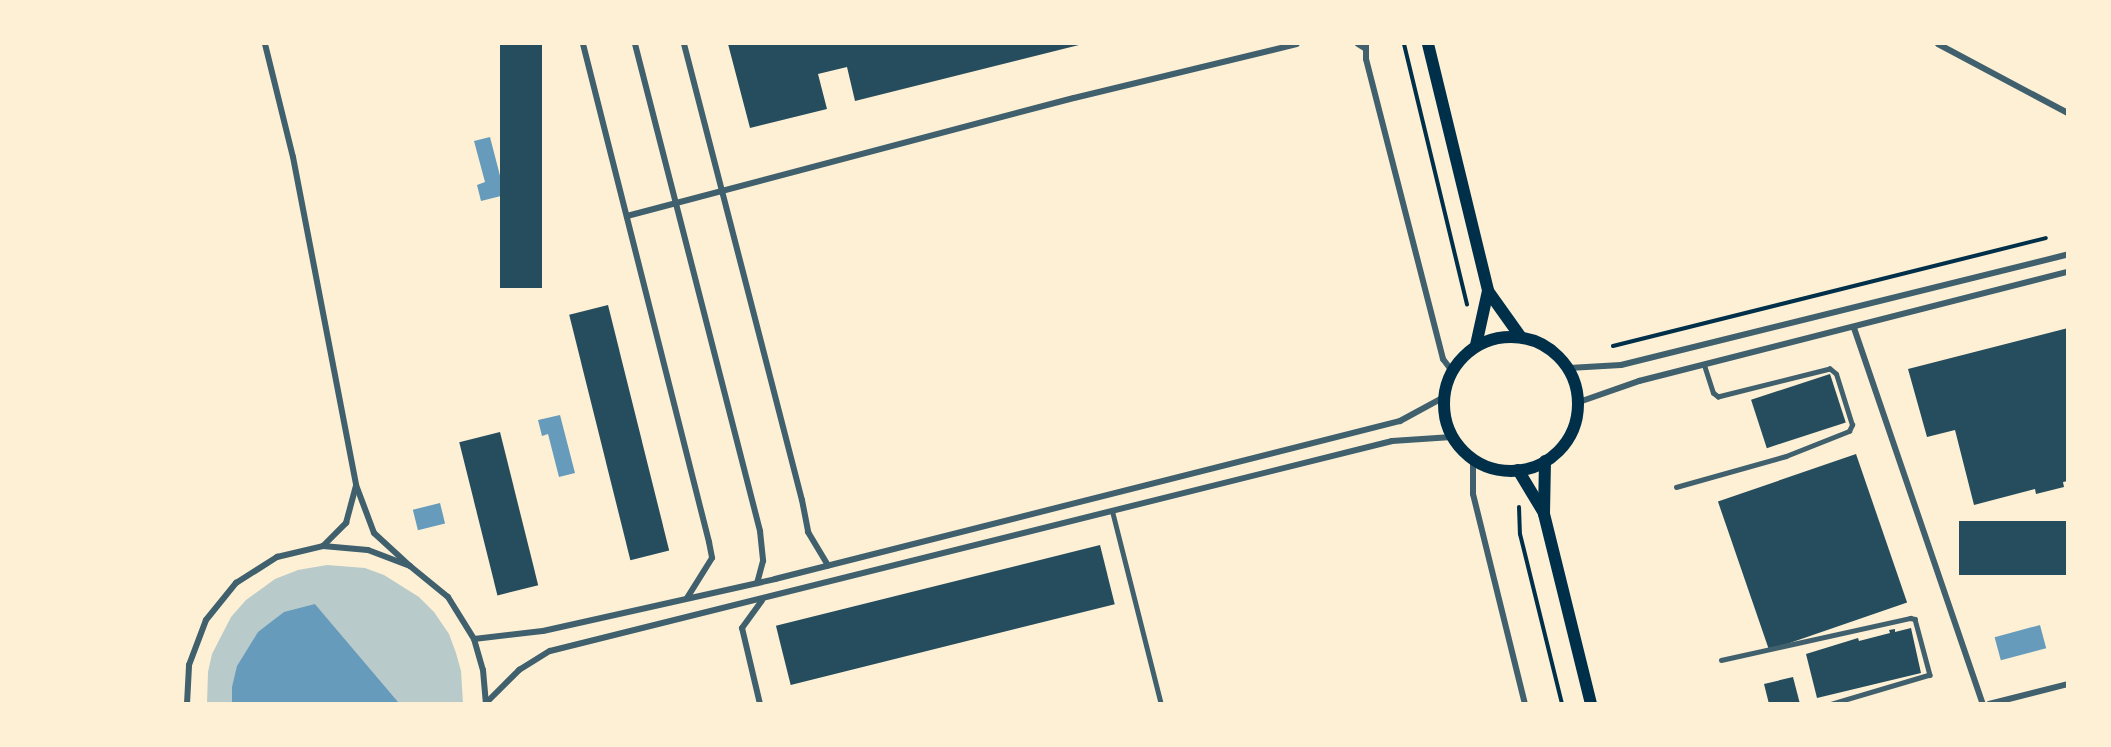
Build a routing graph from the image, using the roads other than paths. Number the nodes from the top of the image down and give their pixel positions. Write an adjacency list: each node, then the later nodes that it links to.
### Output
1 (265, 44): 29 (street)
2 (583, 44): 13 (street)
3 (635, 44): 12 (street)
4 (684, 44): 11 (street)
5 (1297, 44): 11 (street)
6 (1358, 44): 9 (street)
7 (1428, 44): 16 (main road)
8 (1938, 44): 10 (street)
9 (1366, 46): 22 (street)
10 (2067, 113)
11 (721, 189): 12 (street); 34 (street)
12 (676, 202): 13 (street); 36 (street)
13 (627, 216): 37 (street)
14 (2067, 254): 21 (street)
15 (2067, 272): 17 (street)
16 (1488, 291): 18 (main road); 19 (main road)
17 (1854, 328): 20 (street); 49 (street)
18 (1520, 336): 19 (main road); 21 (main road)
19 (1476, 345): 22 (main road)
20 (1704, 366): 24 (street); 30 (lane)
21 (1569, 368): 24 (main road)
22 (1452, 371): 23 (main road)
23 (1444, 397): 25 (main road); 34 (street)
24 (1579, 402): 27 (main road)
25 (1452, 437): 26 (main road); 31 (street)
26 (1473, 460): 28 (main road); 46 (street)
27 (1545, 461): 28 (main road); 32 (main road)
28 (1518, 470): 32 (main road)
29 (356, 485): 33 (street); 35 (street)
30 (1676, 487)
31 (1112, 511): 38 (street); 45 (street)
32 (1544, 514): 47 (main road)
33 (324, 546): 35 (street); 43 (street)
34 (828, 565): 36 (street)
35 (410, 566): 39 (street)
36 (757, 583): 37 (street)
37 (687, 598): 39 (street)
38 (762, 600): 42 (street); 44 (street)
39 (474, 639): 42 (street)
40 (1721, 660): 48 (lane)
41 (2067, 684): 50 (street)
42 (486, 703)
43 (187, 704)
44 (760, 704)
45 (1161, 704)
46 (1525, 704)
47 (1591, 704)
48 (1832, 704)
49 (1983, 704)
50 (1989, 704)

